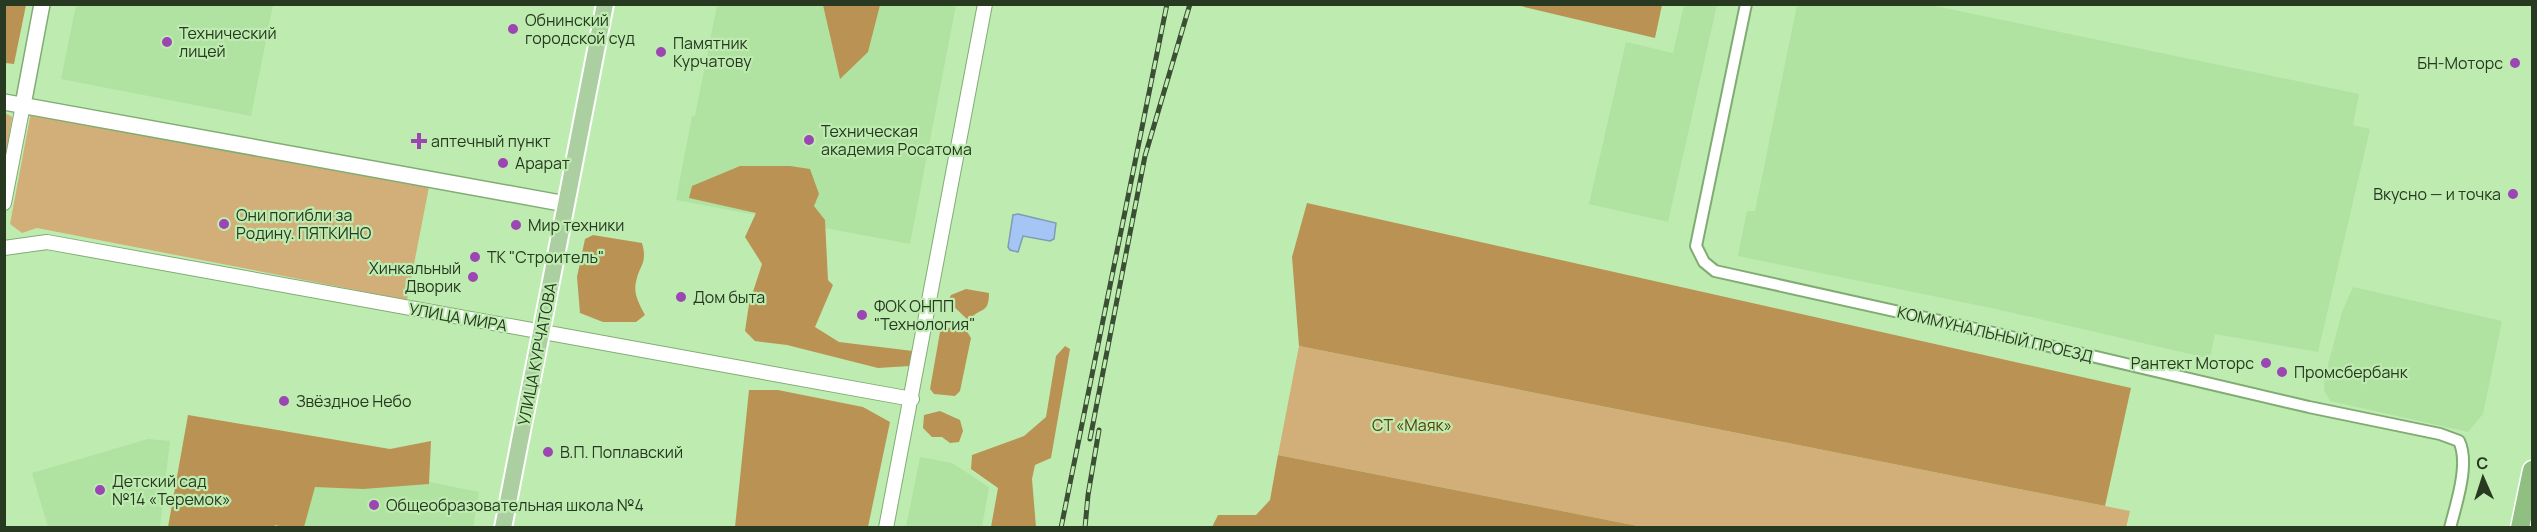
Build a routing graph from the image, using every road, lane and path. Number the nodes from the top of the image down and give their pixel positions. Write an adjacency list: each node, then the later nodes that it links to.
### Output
1 (42, 4): 6 (main road)
2 (605, 4): 8 (main road, УЛИЦА КУРЧАТОВА)
3 (986, 4): 11 (street)
4 (1746, 4): 15 (street, КОММУНАЛЬНЫЙ ПРОЕЗД)
5 (4, 102): 6 (main road)
6 (23, 105): 7 (street); 8 (main road)
7 (4, 203)
8 (566, 204): 10 (main road, УЛИЦА КУРЧАТОВА)
9 (4, 248): 10 (street, УЛИЦА МИРА)
10 (541, 331): 11 (street, УЛИЦА МИРА); 13 (main road, УЛИЦА КУРЧАТОВА)
11 (912, 399): 14 (street)
12 (2532, 470): 16 (highway)
13 (503, 528)
14 (886, 528)
15 (2450, 528)
16 (2520, 528)

